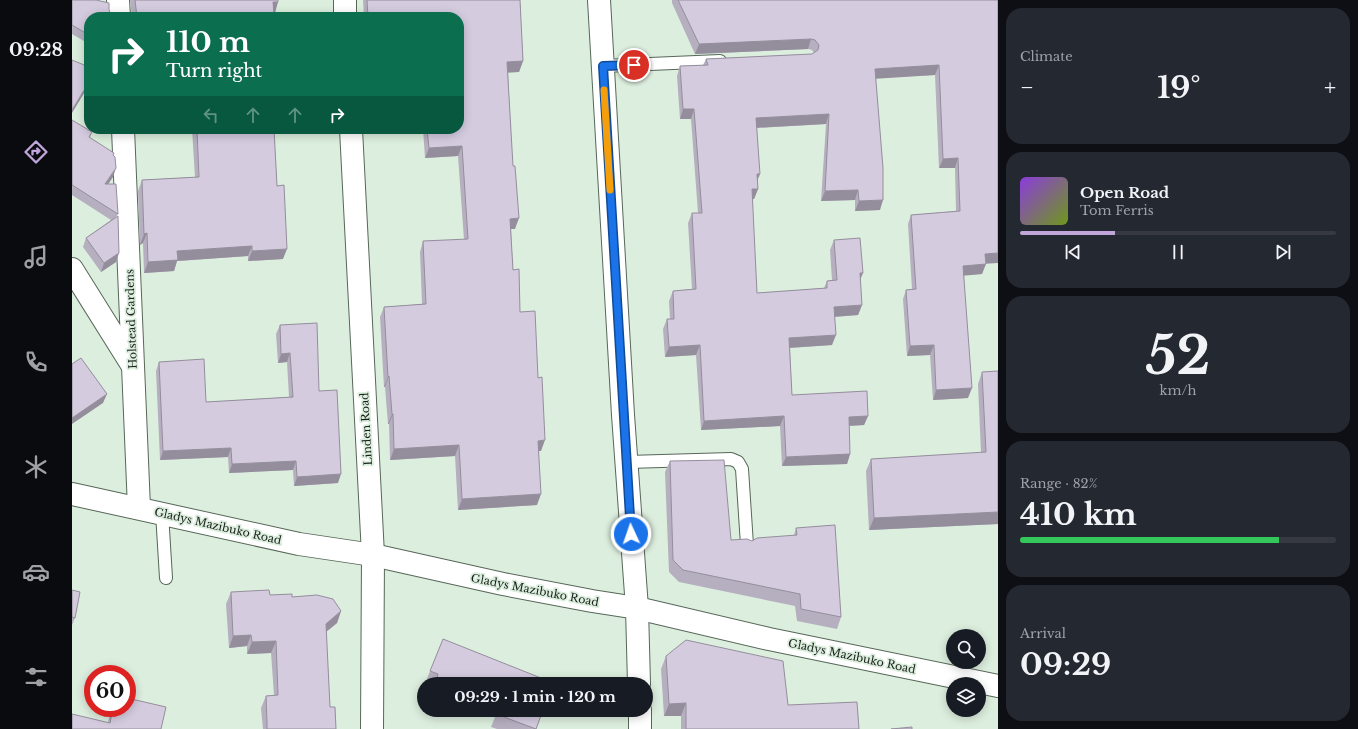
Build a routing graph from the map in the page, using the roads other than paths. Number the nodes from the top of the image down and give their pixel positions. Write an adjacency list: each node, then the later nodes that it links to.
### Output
1 (118, 0): 4 (street)
2 (345, 0): 5 (street)
3 (599, 0): 7 (street)
4 (119, 12)
5 (345, 12)
6 (729, 60): 7 (lane)
7 (603, 66): 12 (street)
8 (123, 134): 11 (street, Holstead Gardens)
9 (350, 134): 17 (street, Linden Road)
10 (72, 269): 11 (street)
11 (132, 366): 14 (street, Holstead Gardens)
12 (627, 462): 16 (lane); 19 (street)
13 (72, 494): 14 (street, Gladys Mazibuko Road)
14 (139, 508): 15 (street, Gladys Mazibuko Road)
15 (162, 513): 17 (street, Gladys Mazibuko Road); 18 (lane)
16 (747, 545)
17 (372, 555): 19 (street, Gladys Mazibuko Road); 23 (street, Linden Road)
18 (166, 578)
19 (637, 608): 20 (street); 21 (street, Gladys Mazibuko Road)
20 (639, 677)
21 (998, 686)
22 (640, 717): 24 (street)
23 (372, 729)
24 (640, 729)

